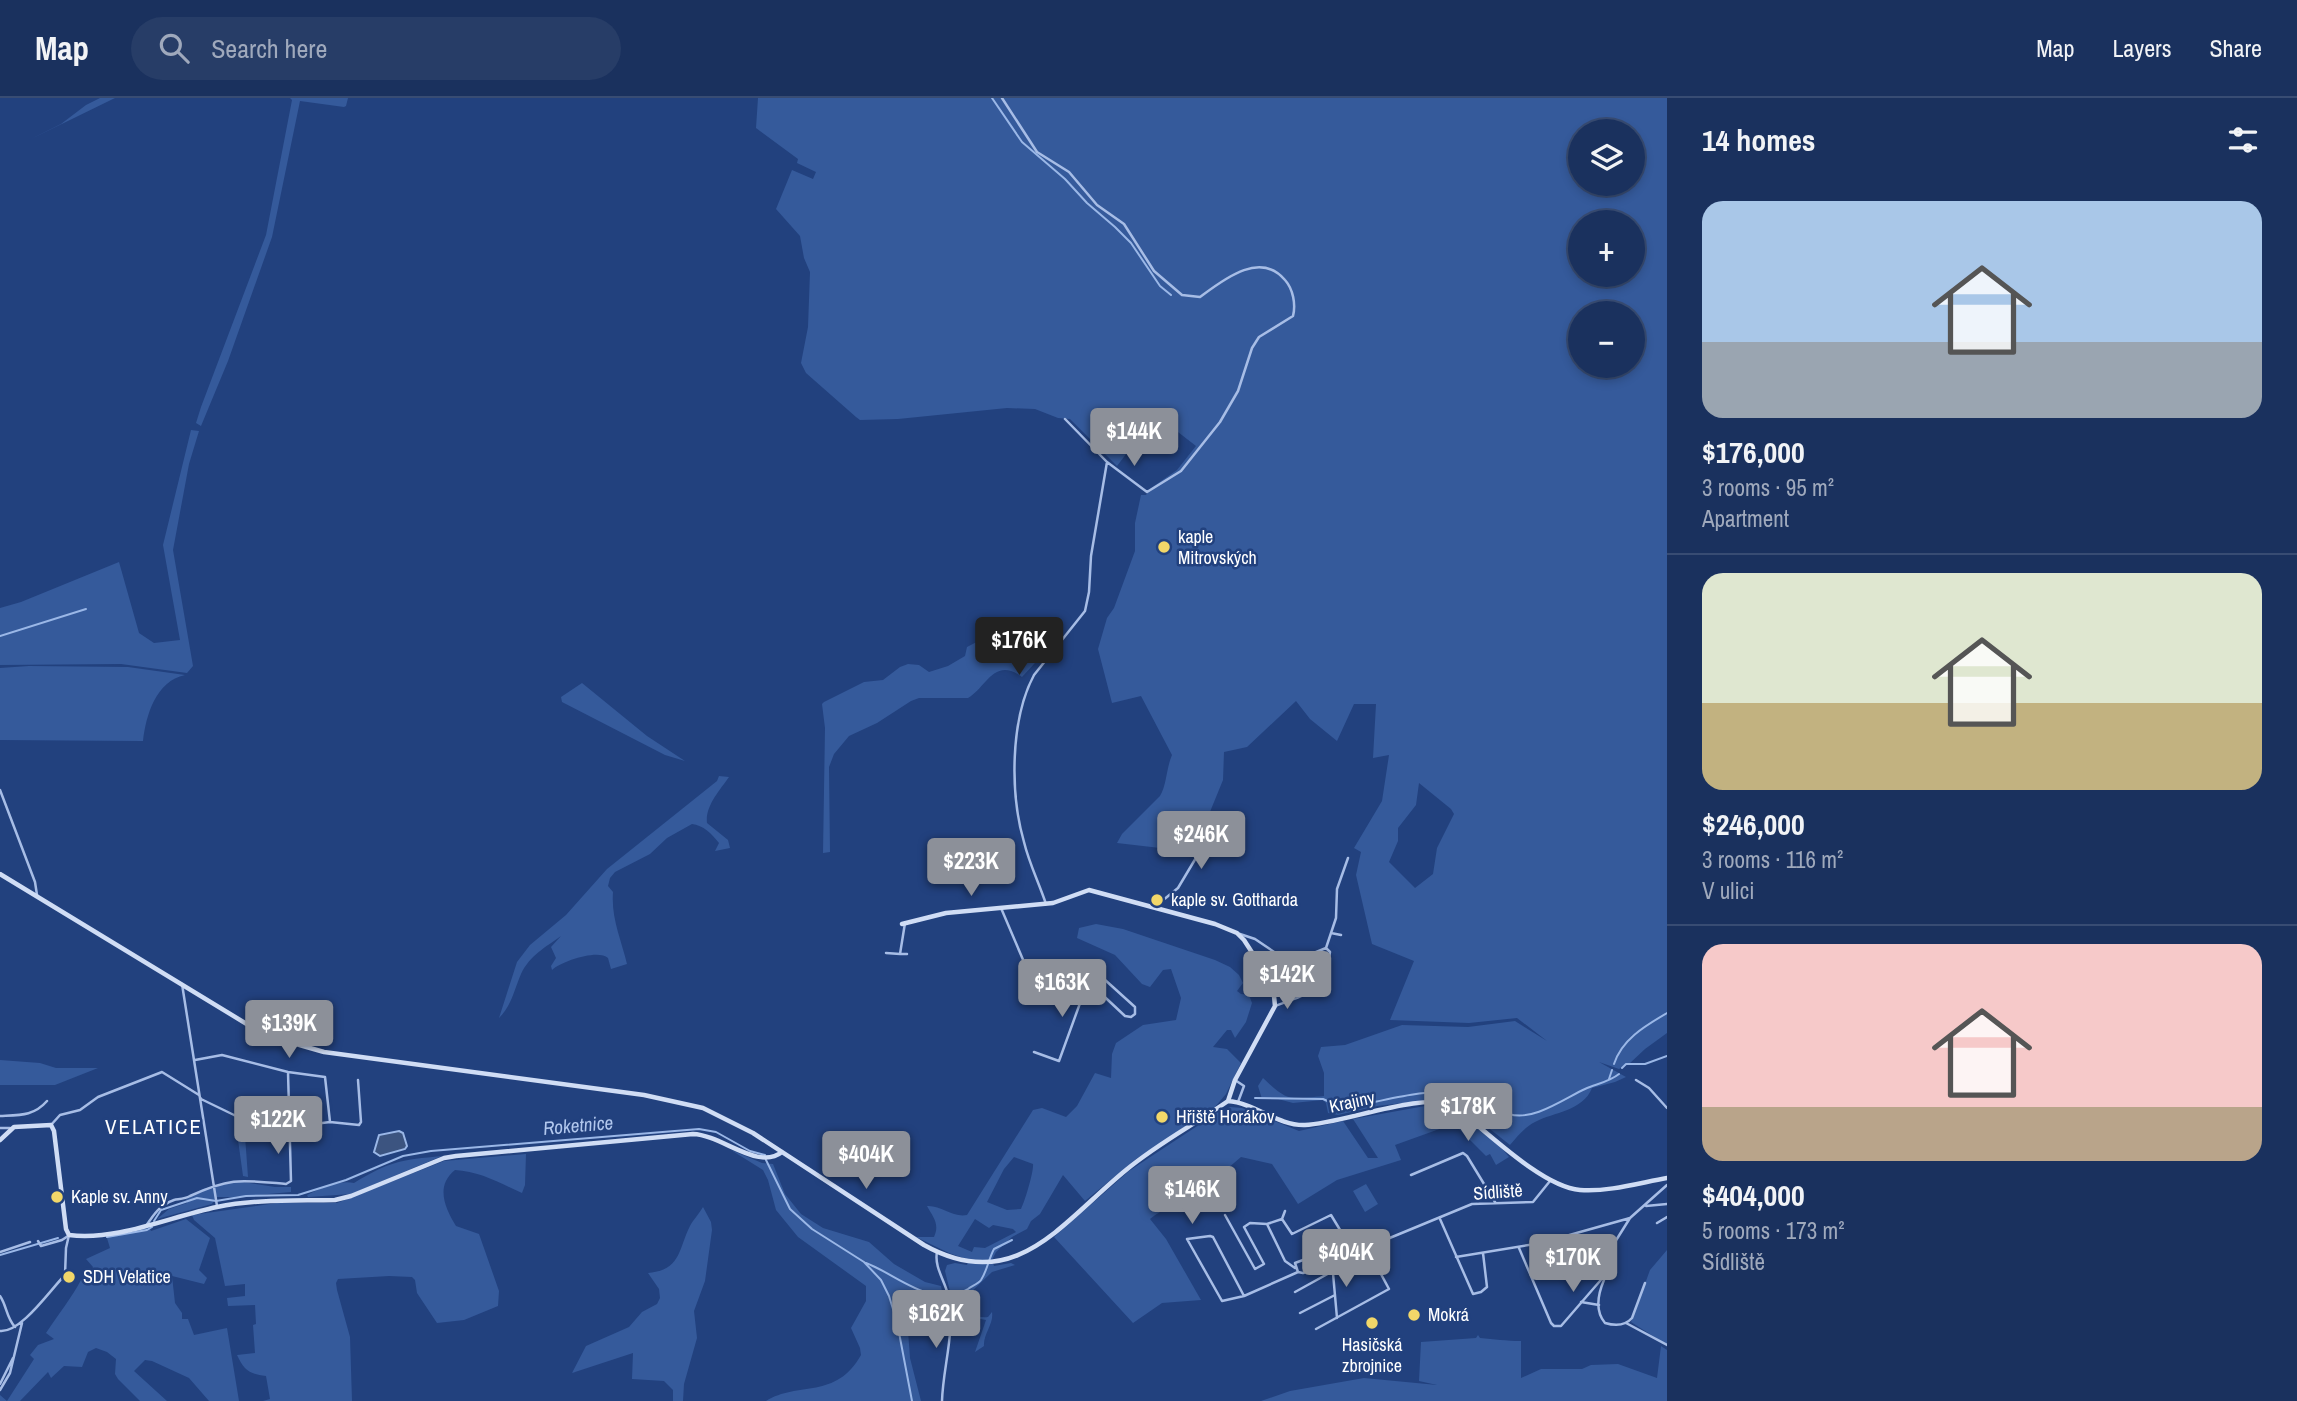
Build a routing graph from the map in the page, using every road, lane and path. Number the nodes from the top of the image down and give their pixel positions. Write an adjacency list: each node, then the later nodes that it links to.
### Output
1 (1002, 98): 3 (street)
2 (1065, 419): 3 (street)
3 (1107, 462): 9 (street)
4 (0, 790): 8 (street)
5 (1207, 831): 11 (street)
6 (1348, 858): 14 (street)
7 (0, 874): 8 (street)
8 (38, 897): 20 (street)
9 (1046, 904): 10 (street); 11 (street)
10 (1001, 908): 12 (street); 21 (street)
11 (1159, 908): 13 (street)
12 (904, 923): 18 (street)
13 (1237, 933): 16 (street); 23 (street)
14 (1332, 933): 15 (street); 16 (street)
15 (1341, 935)
16 (1326, 948): 23 (street)
17 (887, 953): 18 (street)
18 (900, 954): 19 (street)
19 (907, 954)
20 (182, 984): 25 (street); 42 (street)
21 (1087, 984): 22 (street); 24 (street)
22 (1093, 986): 22 (street)
23 (1275, 1006): 28 (street)
24 (1034, 1052)
25 (194, 1060): 26 (street); 30 (street)
26 (288, 1072): 36 (street); 38 (street)
27 (358, 1080): 36 (street)
28 (1235, 1080): 32 (street); 33 (street)
29 (1636, 1080): 34 (street)
30 (199, 1095): 37 (street); 38 (street); 46 (street)
31 (47, 1101): 35 (street)
32 (1228, 1101): 33 (street, Krajiny); 69 (street)
33 (1238, 1102): 45 (street, Krajiny)
34 (1667, 1108)
35 (0, 1116)
36 (330, 1122): 38 (street)
37 (51, 1125): 40 (street); 63 (street)
38 (288, 1126): 46 (street)
39 (0, 1128): 40 (street)
40 (14, 1128): 41 (street)
41 (0, 1140)
42 (782, 1152): 49 (street); 69 (street)
43 (1411, 1175): 48 (street)
44 (1667, 1178): 45 (street, Krajiny)
45 (1550, 1181): 48 (street, Sídliště)
46 (214, 1185): 49 (street); 60 (street)
47 (1667, 1185): 51 (street)
48 (1495, 1202): 55 (street, Sídliště)
49 (217, 1203): 60 (street)
50 (1667, 1204): 51 (street)
51 (1644, 1207): 56 (street)
52 (1286, 1211): 57 (street)
53 (1225, 1215): 62 (street)
54 (1667, 1217): 58 (street)
55 (1440, 1218): 66 (street, Sídliště); 72 (street)
56 (1630, 1218): 67 (street); 78 (street)
57 (1282, 1219): 59 (street); 70 (street)
58 (1657, 1223)
59 (1267, 1224): 61 (street); 74 (street)
60 (151, 1225): 63 (street)
61 (1244, 1227): 62 (street); 62 (street)
62 (1233, 1230)
63 (69, 1235): 65 (street); 89 (street)
64 (30, 1242): 68 (street)
65 (39, 1242)
66 (1366, 1248): 70 (street, Sídliště); 87 (street)
67 (1519, 1248): 71 (street); 84 (street)
68 (0, 1252)
69 (937, 1252): 97 (street)
70 (1353, 1253): 73 (street, Sídliště)
71 (1483, 1254): 72 (street); 72 (street)
72 (1456, 1257)
73 (1332, 1262): 75 (street, Sídliště); 76 (street)
74 (1295, 1268): 75 (street, Sídliště); 77 (street)
75 (1317, 1268): 77 (street, Sídliště)
76 (1333, 1271): 80 (street); 81 (street)
77 (1298, 1272): 83 (street, Sídliště)
78 (1606, 1274): 84 (street); 85 (street)
79 (1645, 1283): 88 (street)
80 (1295, 1293)
81 (1335, 1295): 86 (street); 87 (street)
82 (0, 1296): 90 (street)
83 (1244, 1296): 83 (street)
84 (1581, 1302): 85 (street)
85 (1598, 1305): 88 (street)
86 (1300, 1313)
87 (1337, 1318): 91 (street)
88 (1626, 1322): 93 (street)
89 (22, 1323): 90 (street); 94 (street)
90 (15, 1327): 92 (street)
91 (1316, 1329)
92 (0, 1331)
93 (1667, 1345)
94 (13, 1358): 95 (street); 96 (street)
95 (0, 1384)
96 (0, 1390)
97 (942, 1401)

